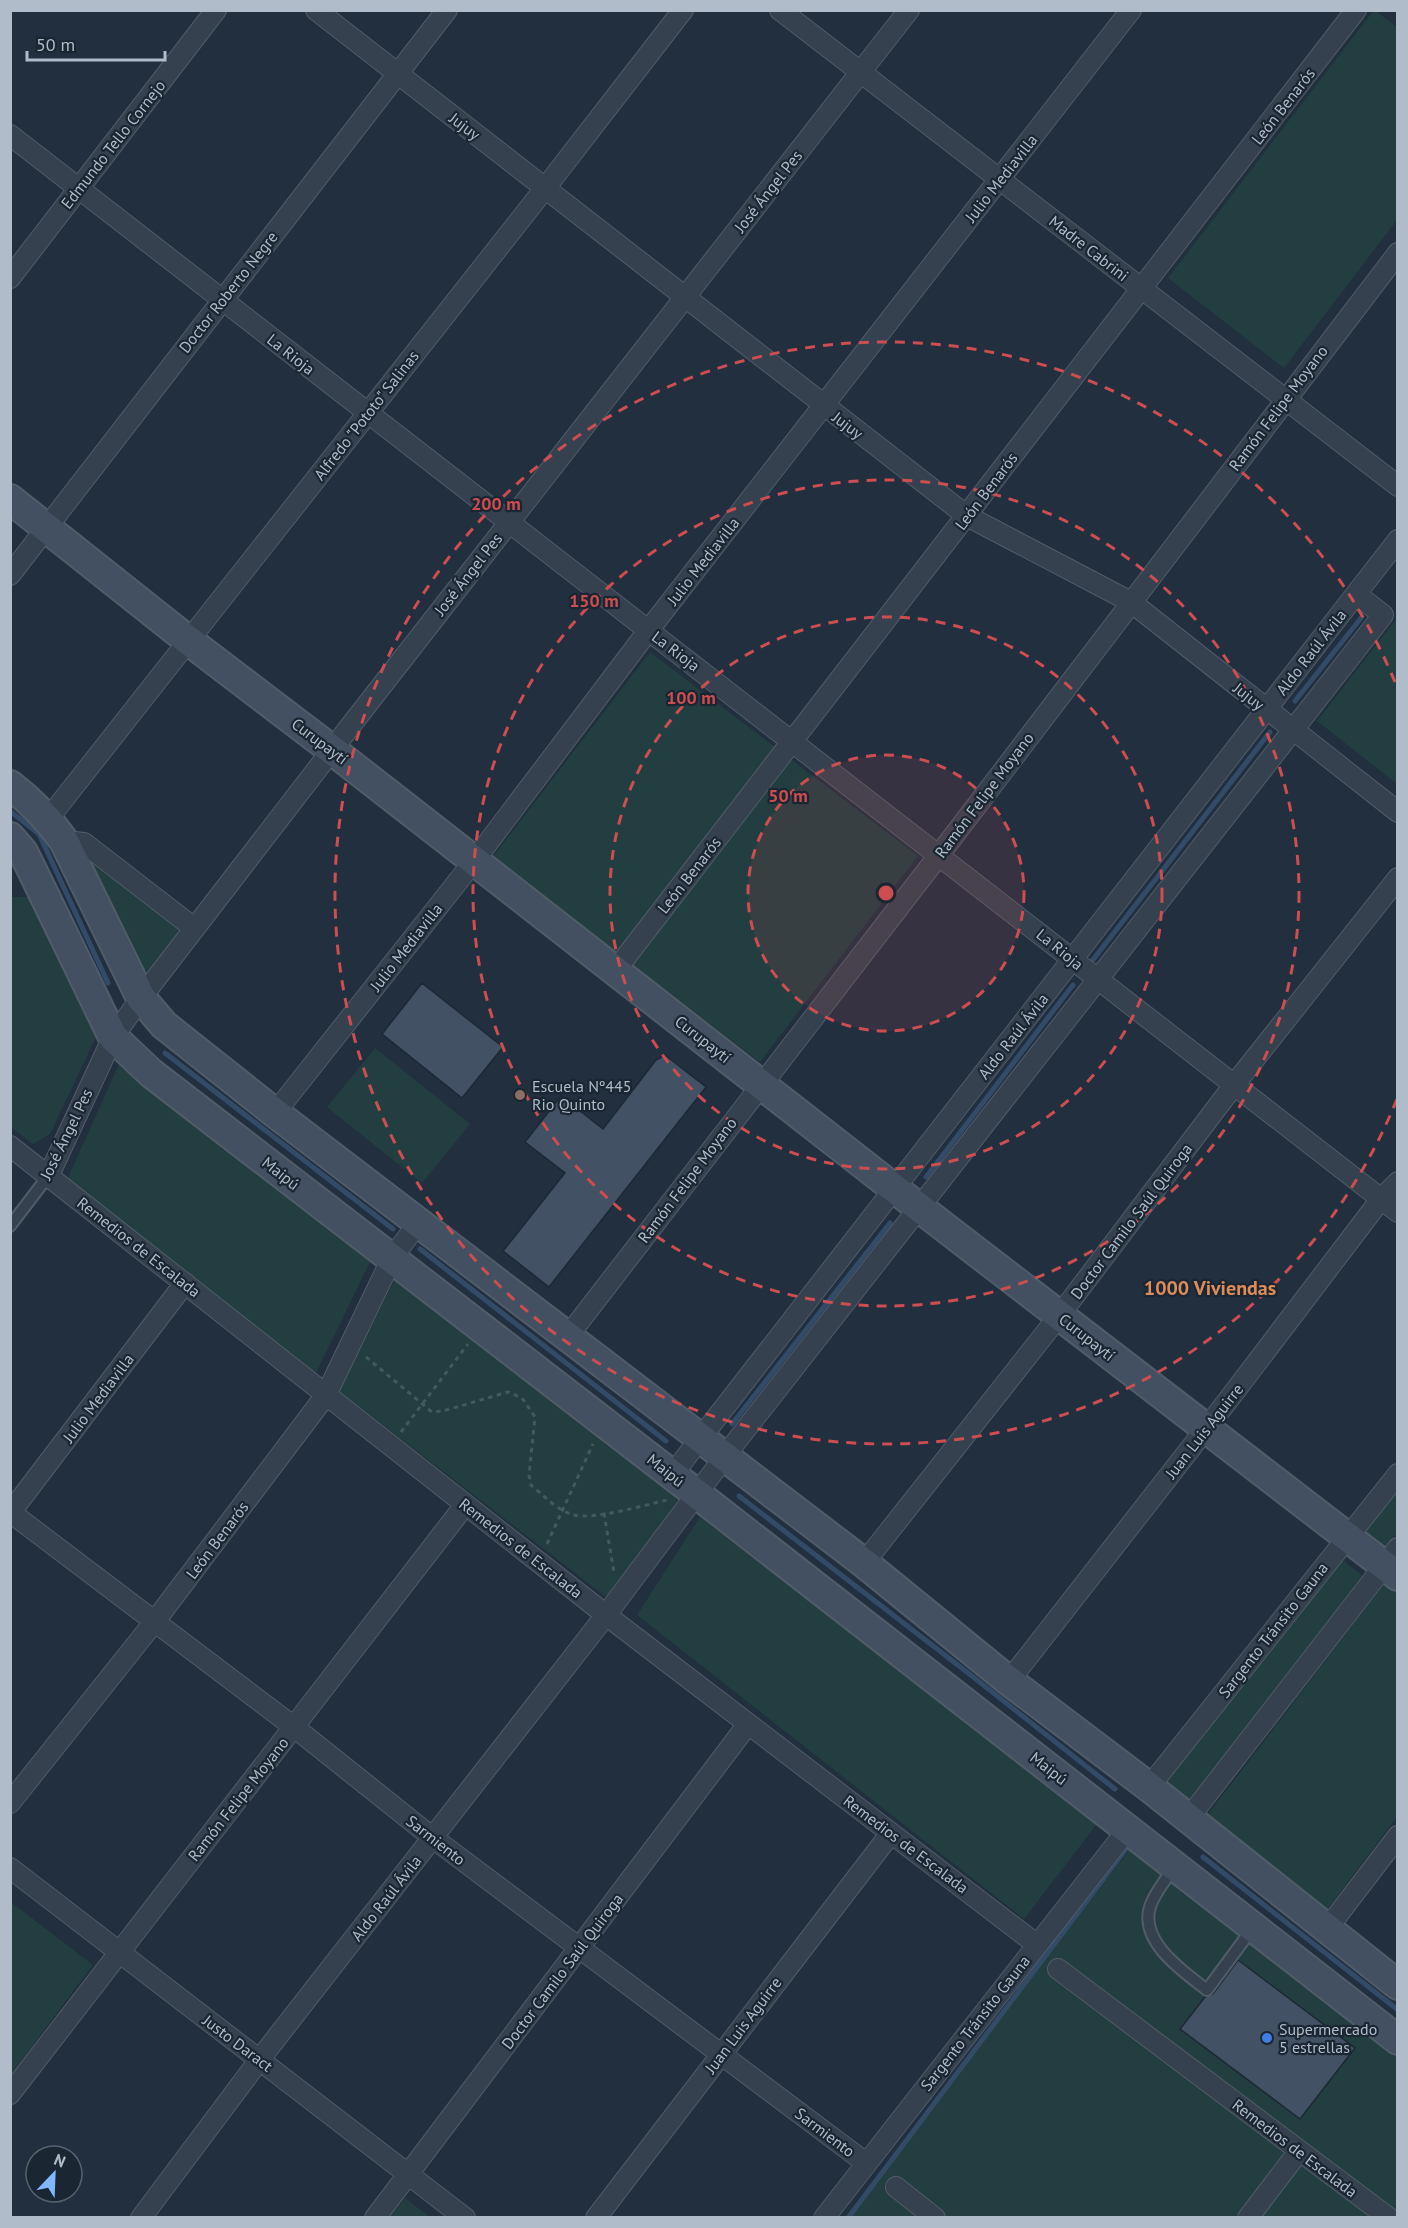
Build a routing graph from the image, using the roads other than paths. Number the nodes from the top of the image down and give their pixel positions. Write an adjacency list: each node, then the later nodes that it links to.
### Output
1 (216, 10): 13 (street, Edmundo Tello Cornejo)
2 (316, 10): 10 (street, Jujuy)
3 (447, 10): 10 (street, Doctor Roberto Negre)
4 (683, 10): 14 (street, Alfredo "Pototo" Salinas)
5 (780, 10): 9 (street, Madre Cabrini)
6 (909, 10): 9 (street, José Ángel Pes)
7 (1131, 10): 12 (street, Julio Mediavilla)
8 (1356, 10): 17 (street, León Benarós)
9 (861, 73): 12 (street, Madre Cabrini); 18 (street, José Ángel Pes)
10 (397, 74): 14 (street, Jujuy); 19 (street, Doctor Roberto Negre)
11 (10, 135): 13 (street, La Rioja)
12 (999, 179): 17 (street, Madre Cabrini); 21 (street, Julio Mediavilla)
13 (79, 188): 16 (street, Edmundo Tello Cornejo); 19 (street, La Rioja)
14 (546, 188): 18 (street, Jujuy); 22 (street, Alfredo "Pototo" Salinas)
15 (1398, 253): 20 (street, Ramón Felipe Moyano)
16 (10, 278)
17 (1141, 288): 20 (street, Madre Cabrini); 25 (street, León Benarós)
18 (684, 298): 21 (street, Jujuy); 26 (street, José Ángel Pes)
19 (222, 300): 22 (street, La Rioja); 27 (street, Doctor Roberto Negre)
20 (1284, 399): 23 (street, Madre Cabrini); 31 (street, Ramón Felipe Moyano)
21 (824, 407): 25 (street, Jujuy); 32 (street, Julio Mediavilla)
22 (367, 413): 26 (street, La Rioja); 33 (street, Alfredo "Pototo" Salinas)
23 (1398, 486)
24 (10, 500): 27 (street, Curupaytí)
25 (967, 516): 31 (street, Jujuy); 36 (street, León Benarós)
26 (508, 523): 32 (street, La Rioja); 37 (street, José Ángel Pes)
27 (47, 528): 29 (street, Doctor Roberto Negre); 33 (street, Curupaytí)
28 (1398, 540): 30 (street)
29 (10, 575)
30 (1356, 594): 34 (street, Aldo Raúl Ávila); 35 (street, Aldo Raúl Ávila)
31 (1131, 602): 34 (street, Jujuy); 42 (street, Ramón Felipe Moyano)
32 (648, 631): 36 (street, La Rioja); 43 (street, Julio Mediavilla)
33 (189, 641): 37 (street, Curupaytí); 40 (street, Alfredo "Pototo" Salinas)
34 (1267, 710): 35 (street, Jujuy); 46 (street, Aldo Raúl Ávila)
35 (1293, 730): 39 (street, Jujuy); 48 (street, Aldo Raúl Ávila)
36 (793, 741): 42 (street, La Rioja); 47 (street, León Benarós)
37 (332, 750): 43 (street, Curupaytí); 45 (street, José Ángel Pes)
38 (10, 786): 40 (street)
39 (1398, 812)
40 (56, 830): 45 (street); 49 (street)
41 (15, 852): 50 (street, Maipú)
42 (939, 855): 46 (street, La Rioja); 51 (street, Ramón Felipe Moyano)
43 (474, 861): 47 (street, Curupaytí); 53 (street, Julio Mediavilla)
44 (1398, 878): 52 (street, Doctor Camilo Saúl Quiroga)
45 (194, 928): 49 (street, José Ángel Pes)
46 (1072, 959): 48 (street, La Rioja); 57 (street, Aldo Raúl Ávila)
47 (615, 971): 51 (street, Curupaytí)
48 (1097, 979): 52 (street, La Rioja); 59 (street, Aldo Raúl Ávila)
49 (141, 998): 50 (street, José Ángel Pes); 53 (street)
50 (113, 1037): 55 (street, José Ángel Pes); 63 (street, Maipú)
51 (761, 1084): 57 (street, Curupaytí); 66 (street, Ramón Felipe Moyano)
52 (1234, 1084): 58 (street, La Rioja); 65 (street, Doctor Camilo Saúl Quiroga)
53 (275, 1113): 61 (street)
54 (10, 1146): 55 (street, Remedios de Escalada)
55 (49, 1175): 62 (lane, José Ángel Pes); 64 (street, Remedios de Escalada)
56 (1398, 1182): 58 (street, Juan Luis Aguirre)
57 (895, 1189): 59 (street, Curupaytí); 69 (street, Aldo Raúl Ávila)
58 (1381, 1199): 60 (street, La Rioja); 68 (street, Juan Luis Aguirre)
59 (920, 1209): 65 (street, Curupaytí); 70 (street, Aldo Raúl Ávila)
60 (1398, 1212)
61 (419, 1222): 63 (street, León Benarós); 66 (street)
62 (10, 1226)
63 (392, 1258): 67 (street, León Benarós); 72 (street, Maipú)
64 (185, 1283): 67 (street, Remedios de Escalada); 75 (street, Julio Mediavilla)
65 (1059, 1316): 68 (street, Curupaytí); 77 (street, Doctor Camilo Saúl Quiroga)
66 (568, 1336): 69 (street)
67 (326, 1395): 74 (street, Remedios de Escalada); 80 (street, León Benarós)
68 (1206, 1429): 76 (street, Curupaytí); 81 (street, Juan Luis Aguirre)
69 (700, 1438): 70 (street); 72 (street, Aldo Raúl Ávila)
70 (725, 1456): 73 (street, Aldo Raúl Ávila); 77 (street)
71 (1398, 1474): 76 (street, Sargento Tránsito Gauna)
72 (672, 1475): 73 (street, Maipú)
73 (697, 1494): 79 (street, Aldo Raúl Ávila); 87 (street, Maipú)
74 (465, 1504): 79 (street, Remedios de Escalada); 83 (street, Ramón Felipe Moyano)
75 (11, 1513): 80 (street, Sarmiento)
76 (1346, 1538): 78 (street, Curupaytí); 84 (street, Sargento Tránsito Gauna)
77 (864, 1563): 81 (street)
78 (1393, 1563): 86 (street)
79 (606, 1616): 82 (street, Remedios de Escalada); 90 (street, Aldo Raúl Ávila)
80 (155, 1621): 83 (street, Sarmiento); 85 (street, León Benarós)
81 (1009, 1681): 84 (street)
82 (748, 1724): 88 (street, Remedios de Escalada); 96 (street, Doctor Camilo Saúl Quiroga)
83 (294, 1727): 90 (street, Sarmiento); 97 (street, Ramón Felipe Moyano)
84 (1149, 1787): 86 (street); 87 (street)
85 (10, 1803)
86 (1188, 1819): 91 (street); 94 (street)
87 (1128, 1829): 91 (street, Maipú); 95 (street, Sargento Tránsito Gauna)
88 (891, 1833): 95 (street, Remedios de Escalada); 101 (street, Juan Luis Aguirre)
89 (1398, 1836): 94 (street)
90 (433, 1838): 96 (street, Sarmiento); 102 (street, Aldo Raúl Ávila)
91 (1170, 1864): 93 (street, Maipú); 93 (lane)
92 (10, 1868): 97 (street, Justo Daract)
93 (1252, 1927): 100 (street, Maipú)
94 (1327, 1929): 99 (street)
95 (1036, 1944): 105 (street, Sargento Tránsito Gauna)
96 (579, 1947): 101 (street, Sarmiento); 106 (street, Doctor Camilo Saúl Quiroga)
97 (119, 1953): 102 (street, Justo Daract); 103 (street, Ramón Felipe Moyano)
98 (1058, 1969): 104 (street, Remedios de Escalada)
99 (1398, 1985)
100 (1398, 2040)
101 (721, 2054): 105 (street, Sarmiento); 111 (street, Juan Luis Aguirre)
102 (260, 2059): 106 (street, Justo Daract); 108 (street, Aldo Raúl Ávila)
103 (10, 2094)
104 (1299, 2151): 114 (street); 115 (street, Remedios de Escalada)
105 (866, 2163): 112 (street, Sargento Tránsito Gauna)
106 (409, 2175): 109 (street, Doctor Camilo Saúl Quiroga); 110 (street, Justo Daract)
107 (896, 2187): 113 (street)
108 (141, 2217)
109 (375, 2217)
110 (465, 2217)
111 (596, 2217)
112 (824, 2217)
113 (935, 2217)
114 (1248, 2217)
115 (1389, 2217)

